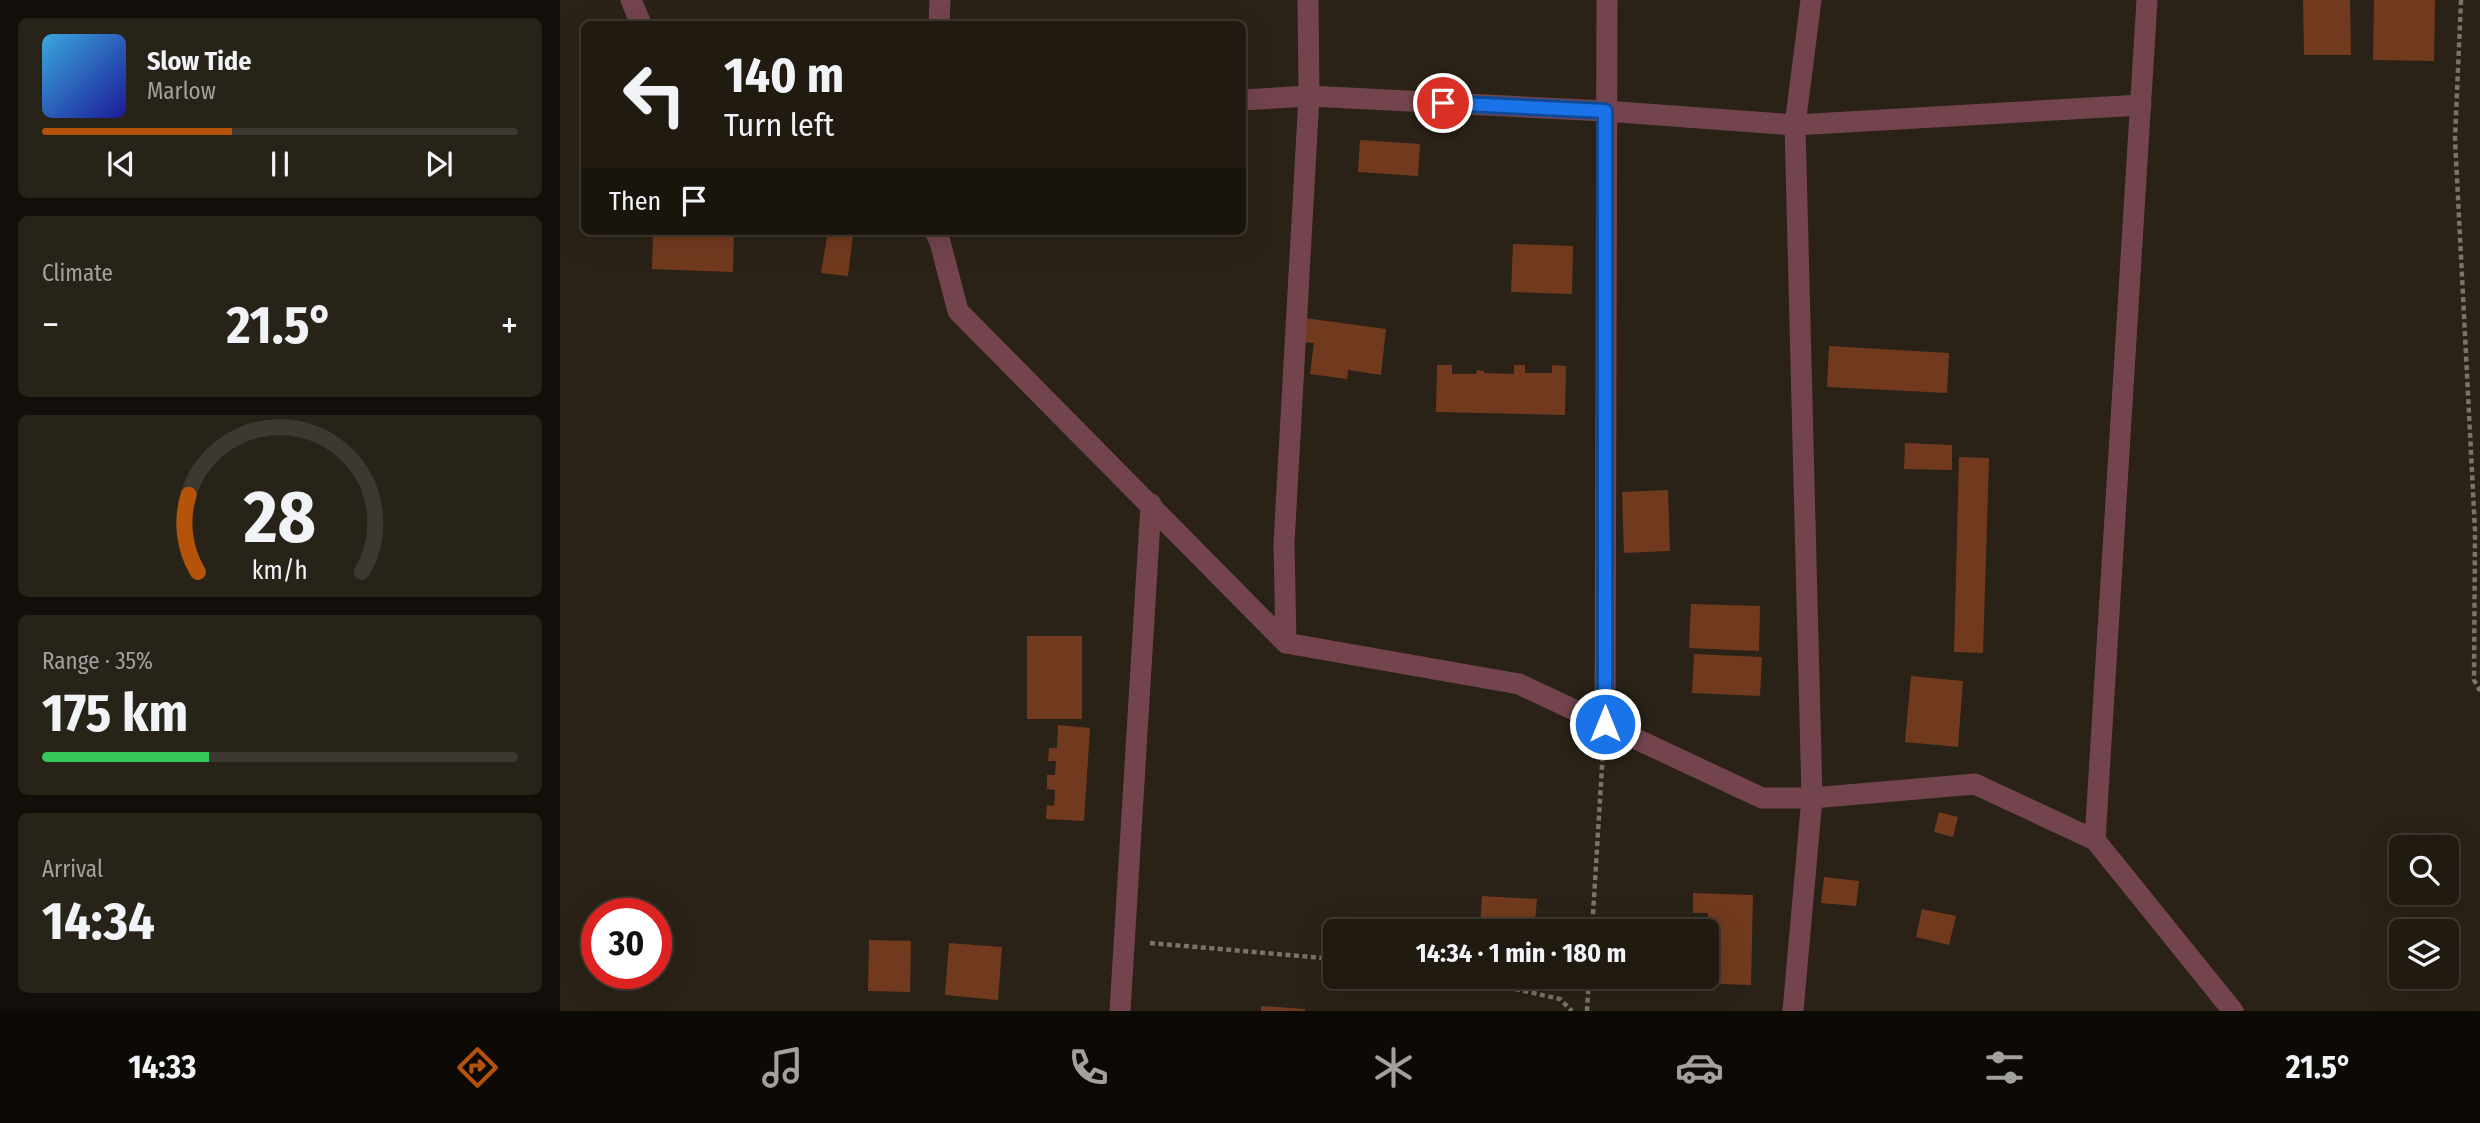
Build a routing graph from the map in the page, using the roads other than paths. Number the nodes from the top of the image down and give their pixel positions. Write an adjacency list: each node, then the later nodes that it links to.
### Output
1 (631, 0): 8 (street)
2 (648, 0): 9 (street)
3 (940, 0): 10 (street)
4 (1308, 0): 11 (street)
5 (1606, 0): 14 (street)
6 (1811, 0): 15 (street)
7 (2147, 0): 13 (street)
8 (640, 21)
9 (649, 21)
10 (939, 21)
11 (1309, 96): 12 (street); 14 (street); 18 (street)
12 (1246, 100)
13 (2141, 105): 15 (street); 21 (street)
14 (1605, 111): 15 (street); 19 (street)
15 (1796, 125): 20 (street)
16 (938, 235): 17 (street)
17 (1151, 504): 18 (street); 22 (street)
18 (1286, 643): 19 (street)
19 (1605, 724): 20 (street)
20 (1812, 798): 21 (street); 23 (street)
21 (2095, 841): 24 (street)
22 (1120, 1011)
23 (1793, 1011)
24 (2232, 1011)

